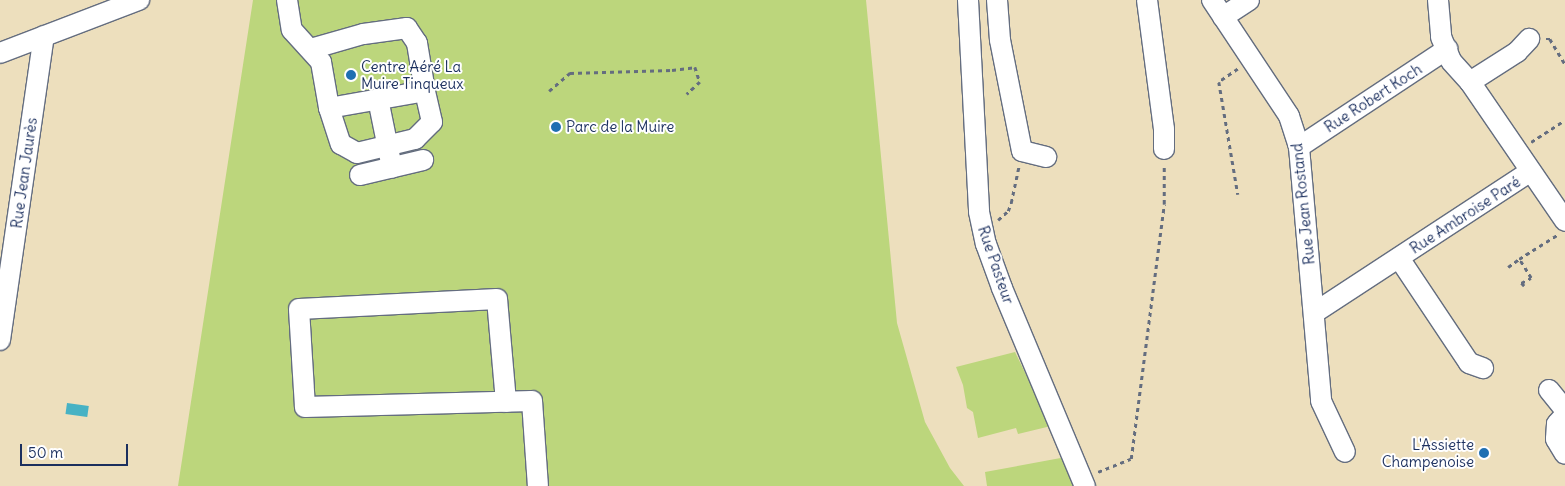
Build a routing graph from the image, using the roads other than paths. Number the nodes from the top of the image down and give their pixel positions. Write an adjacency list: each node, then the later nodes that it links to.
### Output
1 (139, 0): 10 (street)
2 (287, 0): 12 (street)
3 (968, 0): 38 (street, Rue Pasteur)
4 (997, 0): 24 (street)
5 (1147, 0): 22 (street)
6 (1212, 0): 9 (street, Rue Jean Rostand)
7 (1249, 0): 9 (street)
8 (1438, 0): 13 (street)
9 (1223, 17): 21 (street, Rue Jean Rostand)
10 (44, 36): 14 (street); 30 (street, Rue Jean Jaurès)
11 (1529, 39): 15 (street)
12 (311, 48): 16 (street); 18 (street)
13 (1447, 49): 15 (street); 21 (street, Rue Robert Koch)
14 (0, 53)
15 (1470, 82): 26 (street)
16 (425, 90): 17 (street); 19 (street)
17 (378, 99): 18 (street); 20 (street)
18 (329, 108): 23 (street)
19 (415, 139): 20 (street); 25 (street)
20 (389, 145): 23 (street); 25 (street)
21 (1299, 147): 29 (street, Rue Jean Rostand)
22 (1164, 148)
23 (357, 153): 25 (street)
24 (1046, 157)
25 (392, 168)
26 (1531, 172): 27 (street); 28 (street, Rue Ambroise Paré)
27 (1565, 221)
28 (1398, 258): 29 (street, Rue Ambroise Paré); 31 (street, Rue Ambroise Paré)
29 (1314, 313): 36 (street)
30 (0, 340)
31 (1483, 368)
32 (1549, 390): 34 (street)
33 (506, 402): 33 (street); 39 (street)
34 (1565, 410)
35 (1565, 415): 37 (street)
36 (1345, 452)
37 (1565, 454)
38 (1084, 482)
39 (538, 486)

